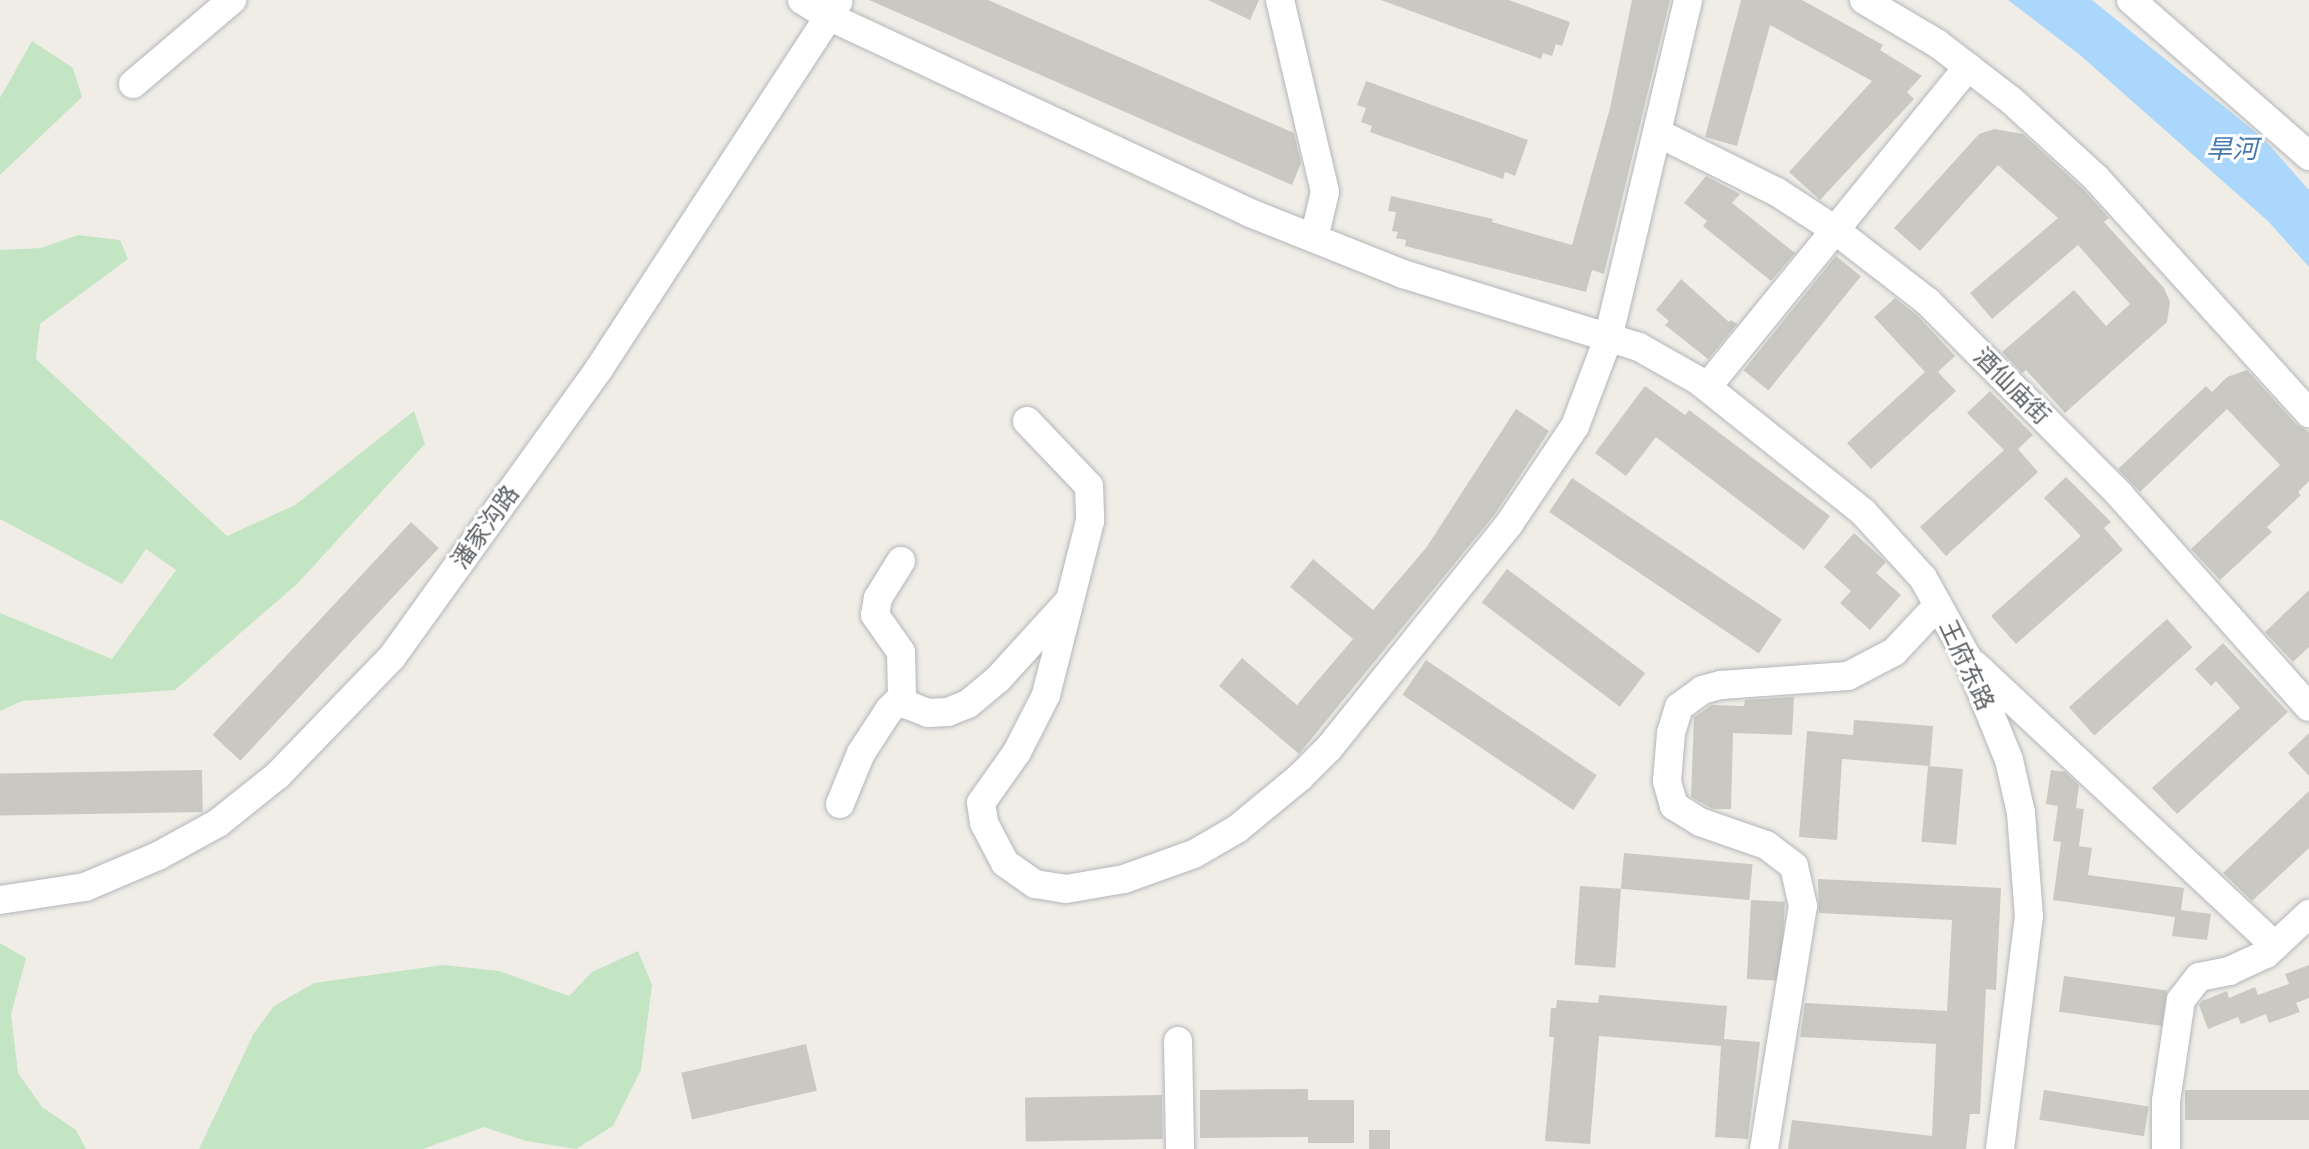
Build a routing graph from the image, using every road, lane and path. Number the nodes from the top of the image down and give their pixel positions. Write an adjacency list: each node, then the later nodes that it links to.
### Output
1 (232, 0): 9 (street)
2 (802, 0): 7 (street, 王府东路)
3 (1280, 0): 13 (street)
4 (1688, 0): 10 (street)
5 (1864, 0): 8 (street)
6 (2131, 0): 11 (street)
7 (834, 8): 13 (street, 王府东路); 25 (street, 潘家沟路)
8 (1968, 67): 12 (street); 16 (street)
9 (133, 84)
10 (1658, 133): 12 (street, 酒仙庙街); 14 (street)
11 (2309, 156)
12 (1835, 230): 15 (street); 23 (street, 酒仙庙街)
13 (1314, 238): 14 (street, 王府东路)
14 (1608, 339): 15 (street, 王府东路); 19 (street)
15 (1707, 387): 20 (street, 王府东路)
16 (2309, 413)
17 (1027, 421): 19 (street)
18 (901, 561): 22 (street)
19 (1073, 596): 22 (street)
20 (1938, 605): 21 (street, 王府东路); 30 (street)
21 (1968, 659): 27 (street); 31 (street, 王府东路)
22 (902, 697): 24 (street)
23 (2309, 707)
24 (840, 804)
25 (0, 900)
26 (2309, 914): 27 (street)
27 (2275, 946): 32 (street)
28 (1178, 1041): 29 (street)
29 (1180, 1149)
30 (1764, 1149)
31 (2000, 1149)
32 (2166, 1149)

